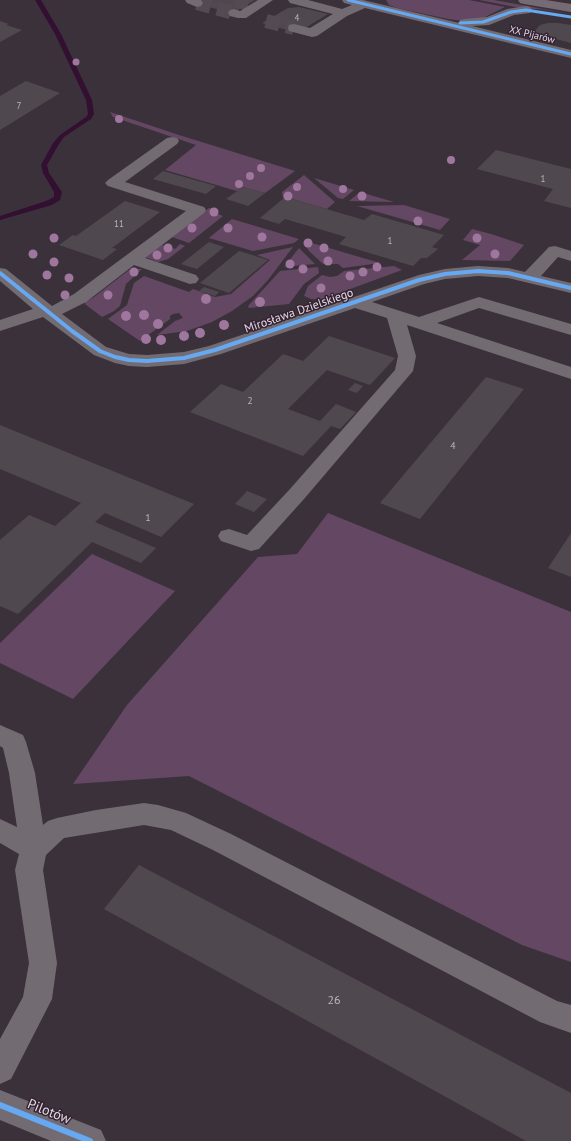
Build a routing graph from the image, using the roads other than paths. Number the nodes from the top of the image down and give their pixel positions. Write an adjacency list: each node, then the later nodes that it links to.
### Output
1 (294, 0): 7 (street)
2 (348, 0): 3 (street, XX Pijarów)
3 (367, 2): 7 (street); 9 (street, XX Pijarów)
4 (258, 3): 8 (street)
5 (525, 5): 6 (main road); 9 (street)
6 (571, 8)
7 (344, 13): 10 (street)
8 (260, 20)
9 (440, 22): 11 (street, XX Pijarów)
10 (294, 28)
11 (571, 54)
12 (172, 141): 14 (street)
13 (571, 256): 16 (street)
14 (132, 259): 17 (street); 20 (street)
15 (0, 274): 20 (street, Mirosława Dzielskiego)
16 (529, 278): 18 (street, Mirosława Dzielskiego); 19 (street, Mirosława Dzielskiego)
17 (190, 280)
18 (571, 288)
19 (355, 302): 20 (street, Mirosława Dzielskiego); 21 (street)
20 (48, 312): 23 (street)
21 (395, 314): 22 (street); 26 (street)
22 (420, 323): 24 (street); 25 (street)
23 (0, 326)
24 (571, 330)
25 (568, 367)
26 (229, 536)
27 (0, 735): 29 (street)
28 (0, 830): 29 (street)
29 (34, 850): 30 (street); 31 (street)
30 (571, 1019)
31 (0, 1069)
32 (0, 1104): 33 (street, Pilotów)
33 (90, 1141)

